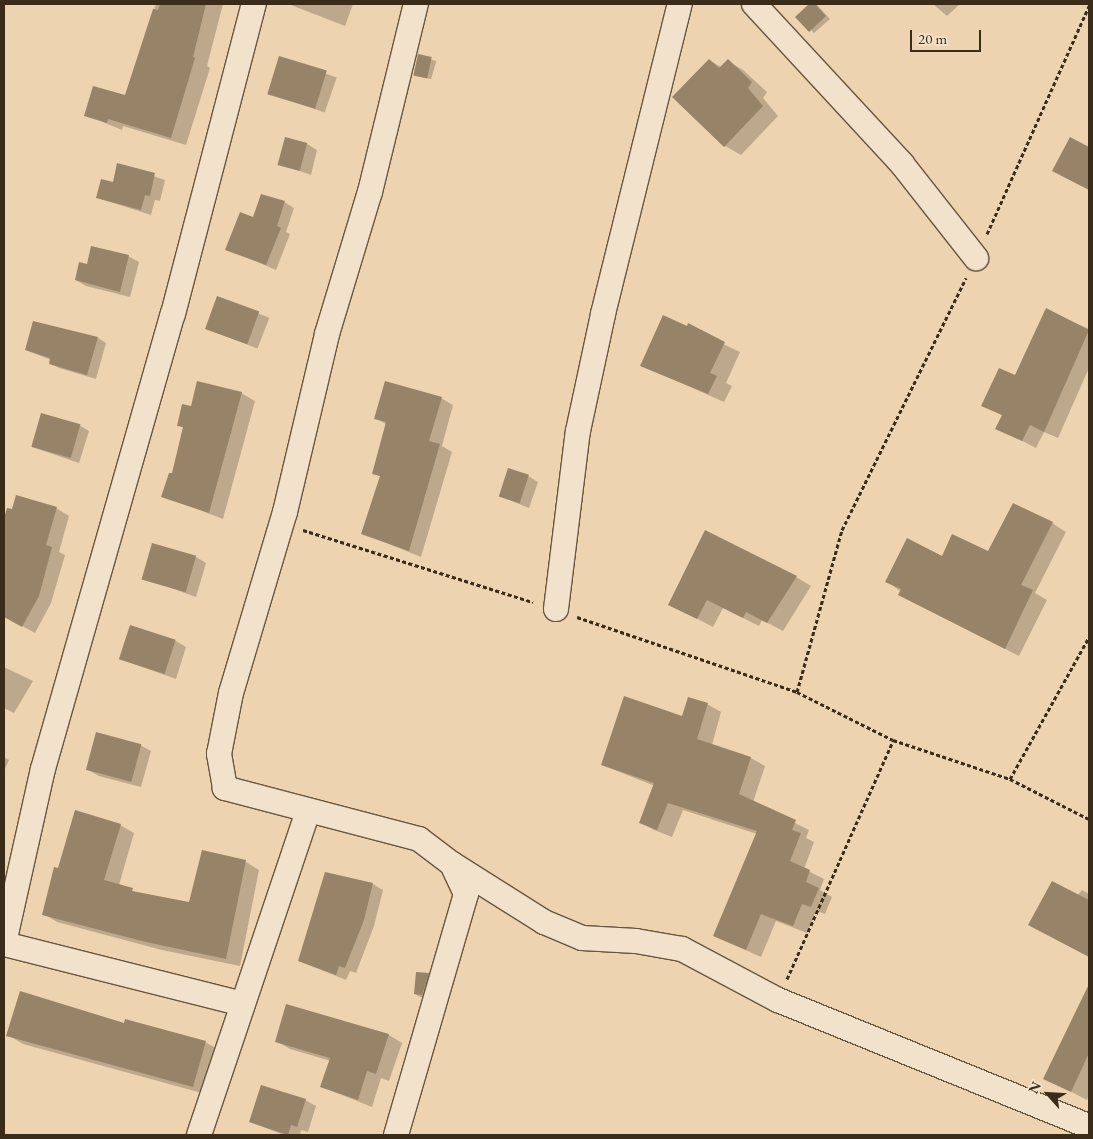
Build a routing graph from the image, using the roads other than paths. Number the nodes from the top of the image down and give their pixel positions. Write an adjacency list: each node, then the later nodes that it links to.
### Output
1 (254, 4): 9 (street)
2 (416, 4): 7 (street)
3 (680, 4): 6 (street)
4 (754, 4): 5 (street)
5 (976, 258)
6 (556, 609)
7 (308, 811): 8 (street); 10 (street)
8 (452, 864): 11 (street); 13 (street)
9 (4, 943): 10 (street)
10 (243, 1004): 12 (street)
11 (1089, 1126)
12 (199, 1135)
13 (396, 1135)

